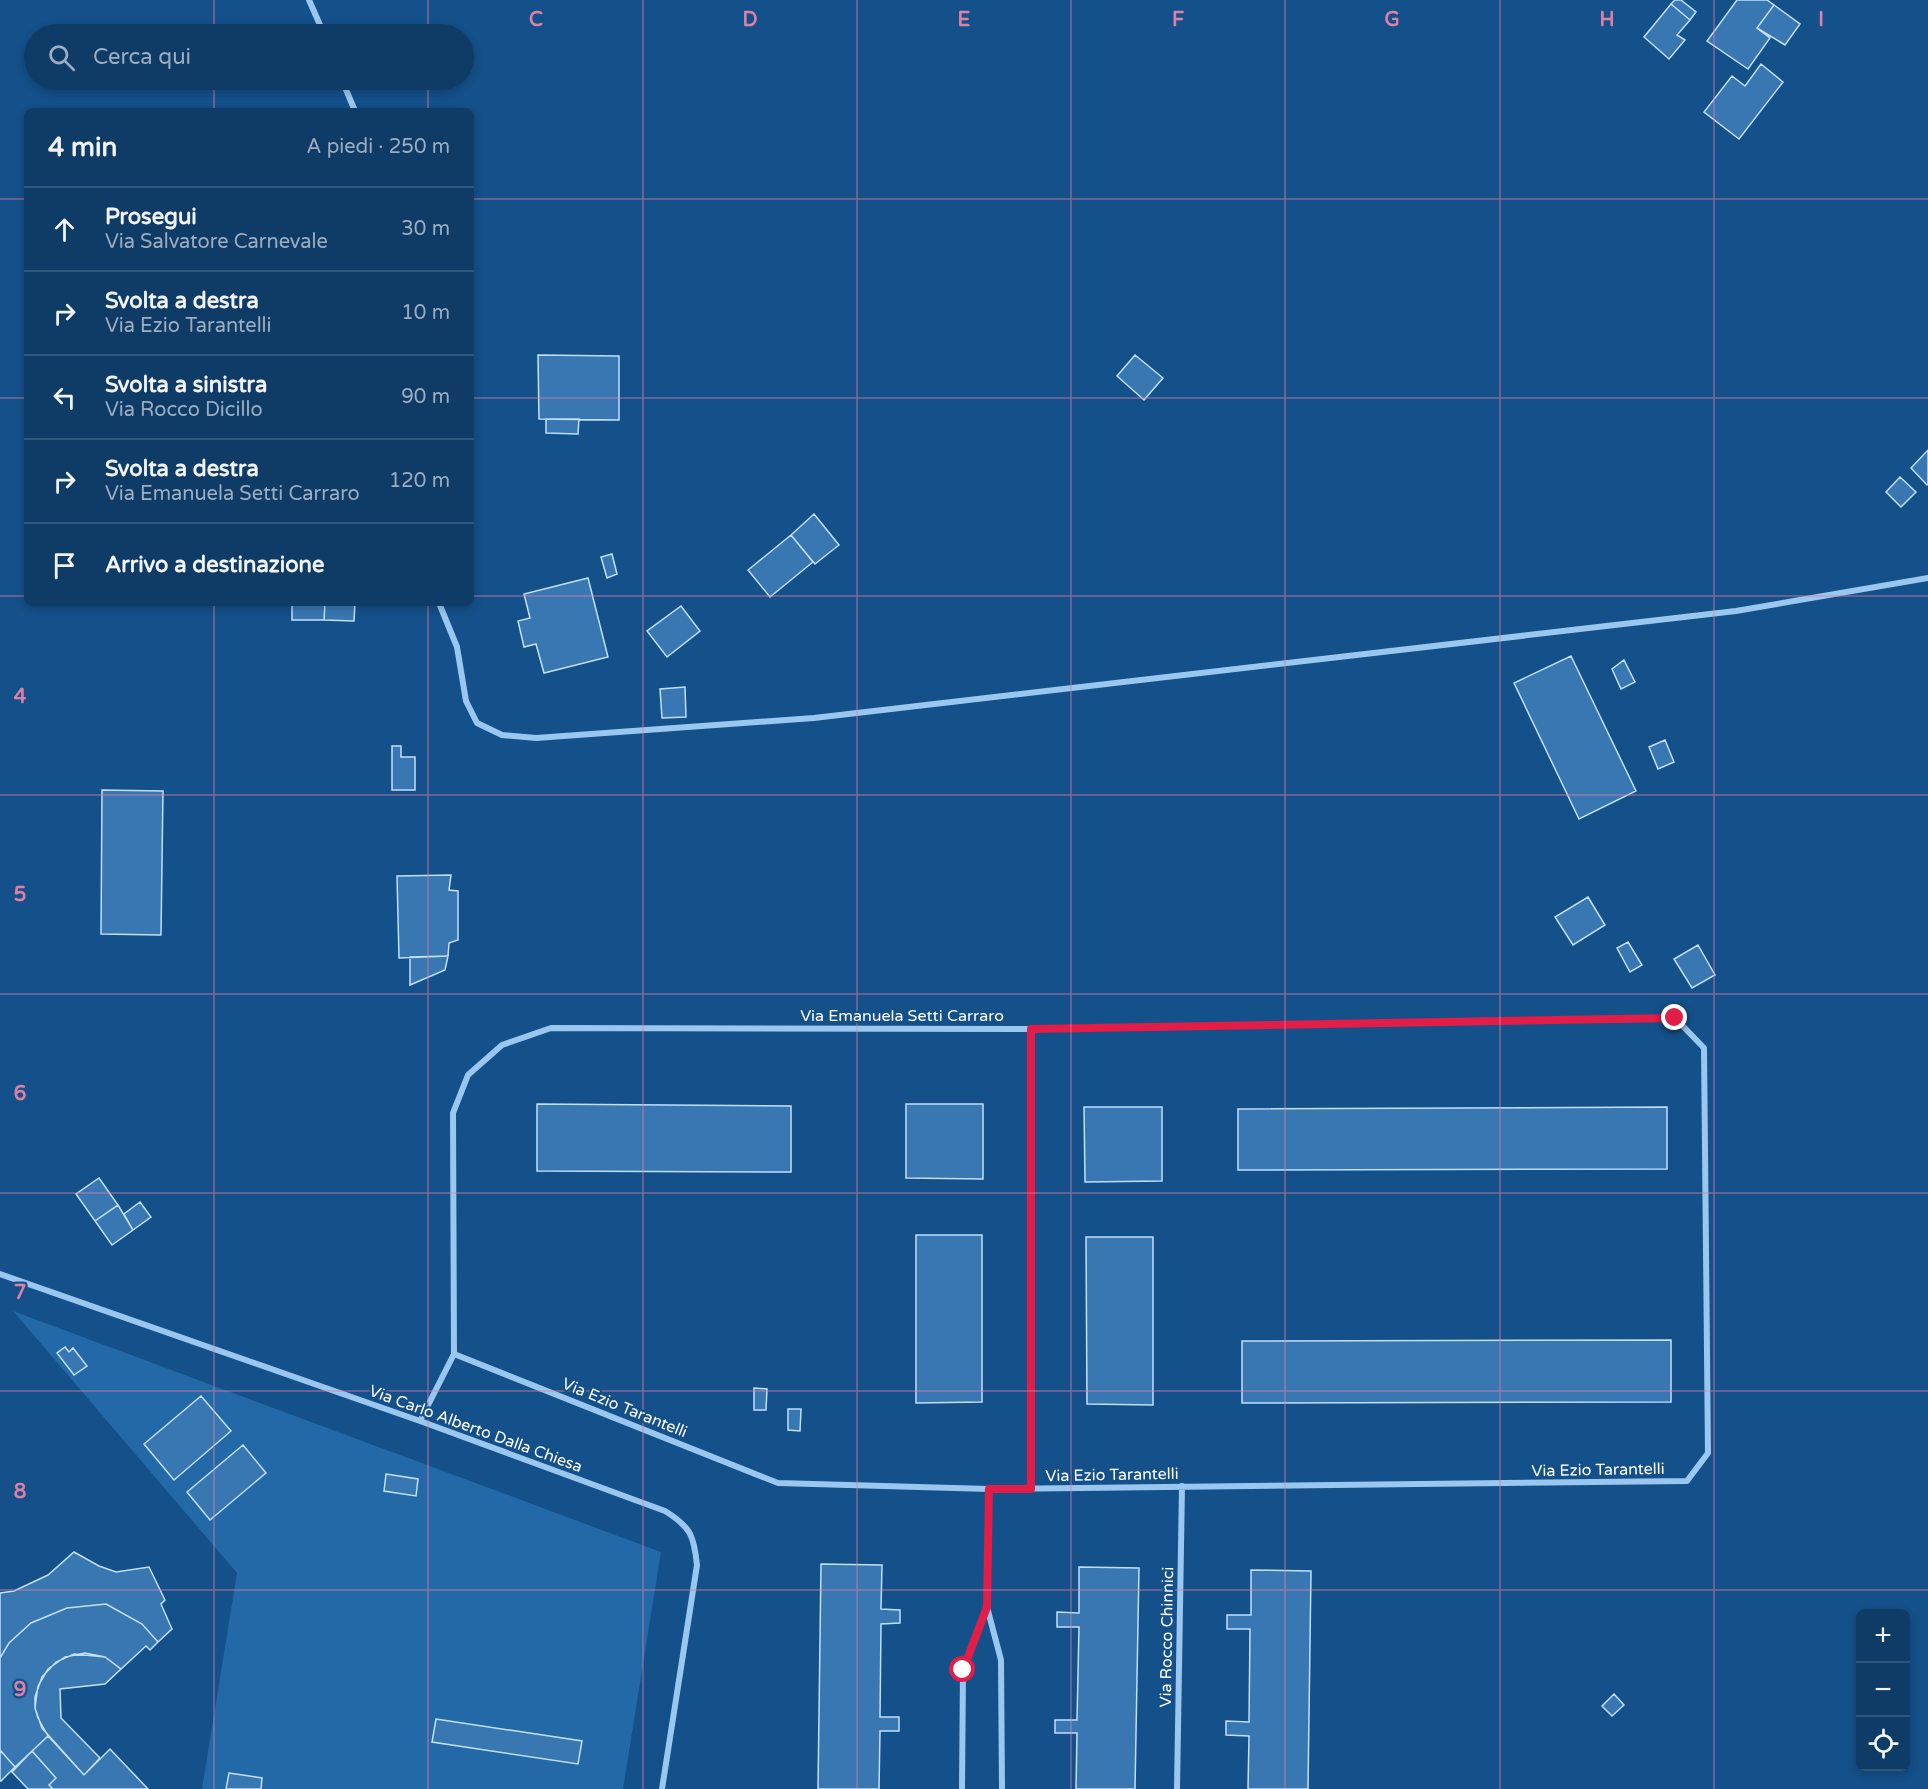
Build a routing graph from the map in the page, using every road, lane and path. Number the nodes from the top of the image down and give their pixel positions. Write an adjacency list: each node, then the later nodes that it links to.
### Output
1 (309, 0): 2 (street)
2 (320, 24)
3 (346, 90): 4 (street)
4 (354, 108)
5 (1928, 578): 6 (street)
6 (440, 606)
7 (1031, 1029): 9 (street, Via Emanuela Setti Carraro); 11 (street, Via Emanuela Setti Carraro); 14 (street)
8 (0, 1274): 10 (street, Via Carlo Alberto Dalla Chiesa)
9 (454, 1354): 10 (street); 13 (street, Via Ezio Tarantelli)
10 (420, 1421): 16 (street, Via Carlo Alberto Dalla Chiesa)
11 (1687, 1481): 12 (street, Via Ezio Tarantelli)
12 (1182, 1486): 14 (street, Via Ezio Tarantelli); 19 (street, Via Rocco Chinnici)
13 (989, 1489): 14 (street, Via Ezio Tarantelli); 15 (street)
14 (1031, 1489)
15 (987, 1607): 17 (street); 18 (street)
16 (662, 1789)
17 (962, 1789)
18 (1002, 1789)
19 (1177, 1789)

